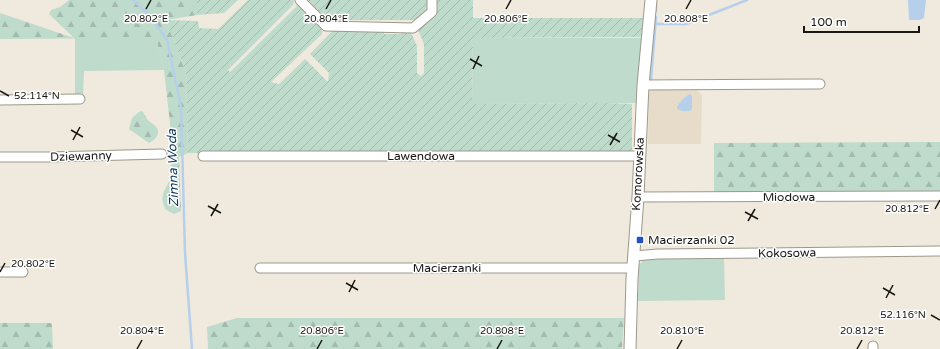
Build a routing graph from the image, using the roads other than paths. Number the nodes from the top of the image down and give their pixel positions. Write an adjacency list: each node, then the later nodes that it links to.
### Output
1 (300, 0): 2 (street)
2 (432, 0)
3 (651, 0): 5 (street, Komorowska)
4 (820, 84): 5 (street)
5 (643, 85): 10 (street, Komorowska)
6 (80, 99): 7 (street)
7 (0, 100)
8 (162, 154): 11 (street, Dziewanny)
9 (203, 156): 10 (street, Lawendowa)
10 (639, 156): 13 (street, Komorowska)
11 (0, 157)
12 (940, 196): 13 (street, Miodowa)
13 (638, 197): 15 (street, Komorowska)
14 (940, 252): 15 (street, Kokosowa)
15 (634, 256): 17 (street, Komorowska)
16 (260, 268): 17 (street, Macierzanki)
17 (633, 268): 20 (street, Komorowska)
18 (0, 272): 19 (street)
19 (23, 272)
20 (630, 349)

